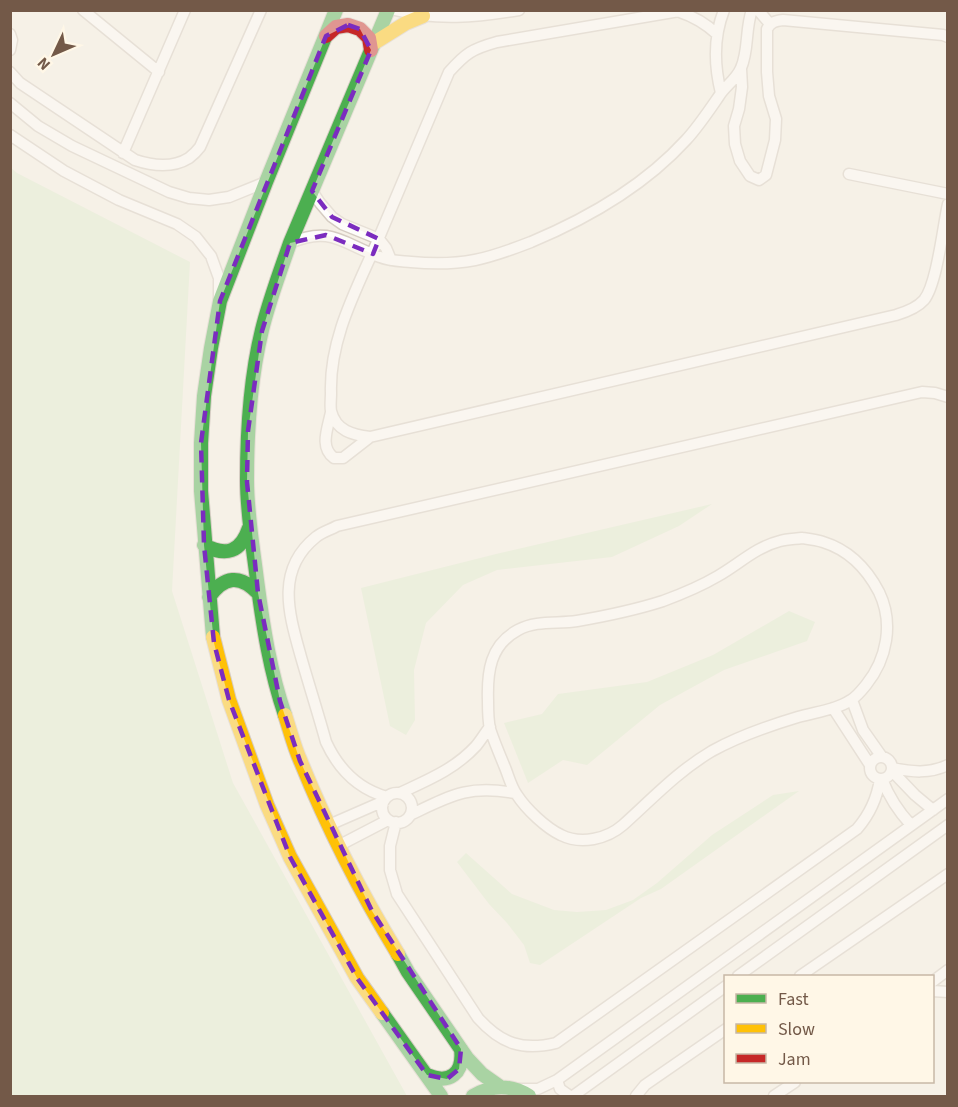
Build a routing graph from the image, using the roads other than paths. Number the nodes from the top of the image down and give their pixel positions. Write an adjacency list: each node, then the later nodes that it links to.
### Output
1 (83, 10): 23 (street)
2 (185, 10): 23 (street)
3 (261, 10): 27 (street)
4 (336, 10): 17 (street)
5 (388, 10): 19 (street)
6 (395, 10): 12 (street)
7 (519, 10): 12 (street)
8 (724, 10): 16 (street)
9 (752, 10): 13 (street)
10 (758, 10): 14 (street)
11 (682, 11): 16 (street); 33 (street)
12 (431, 14): 19 (street)
13 (748, 25): 14 (street); 21 (street)
14 (769, 27): 18 (street); 21 (street)
15 (10, 34): 20 (street)
16 (717, 34): 24 (street)
17 (326, 36): 19 (street); 29 (street)
18 (948, 38)
19 (372, 46): 30 (street)
20 (10, 50)
21 (741, 69): 24 (street)
22 (10, 72): 27 (street)
23 (159, 72): 27 (street)
24 (721, 93): 36 (street)
25 (10, 103): 29 (street)
26 (10, 135): 37 (street)
27 (123, 153)
28 (849, 174): 31 (street)
29 (266, 182): 37 (street)
30 (312, 191): 33 (street); 34 (street)
31 (948, 194)
32 (948, 204): 40 (street)
33 (379, 239): 35 (street); 36 (street)
34 (290, 243): 35 (street); 41 (street)
35 (373, 254): 36 (street); 39 (street)
36 (391, 260)
37 (220, 302): 42 (street)
38 (948, 397): 55 (street)
39 (331, 412): 40 (street); 40 (street)
40 (370, 437)
41 (250, 527): 42 (street); 43 (street)
42 (204, 545): 44 (street)
43 (258, 593): 44 (street); 60 (street)
44 (209, 597): 72 (street)
45 (852, 700): 46 (street); 47 (street); 48 (street)
46 (833, 708): 49 (street); 54 (street)
47 (490, 727): 53 (street); 54 (street)
48 (882, 757): 49 (street); 51 (street)
49 (870, 765): 52 (street)
50 (948, 765): 51 (street)
51 (892, 770): 52 (street); 57 (street)
52 (881, 779): 59 (street); 61 (street)
53 (400, 793): 55 (street); 58 (street)
54 (515, 793): 58 (street)
55 (385, 799): 59 (street); 60 (street)
56 (948, 799): 57 (street)
57 (933, 810): 61 (street)
58 (410, 815): 59 (street)
59 (392, 821): 63 (street)
60 (329, 825): 63 (street)
61 (911, 825): 73 (street)
62 (948, 825): 66 (street)
63 (338, 846): 71 (street)
64 (948, 874): 67 (street)
65 (947, 973): 68 (street)
66 (739, 975)
67 (801, 975)
68 (934, 981)
69 (724, 987): 80 (street)
70 (724, 1030): 81 (street)
71 (461, 1049): 72 (street); 75 (street)
72 (427, 1074): 77 (street)
73 (557, 1080): 76 (street); 80 (street)
74 (794, 1083): 82 (street)
75 (499, 1086): 76 (street); 78 (street)
76 (517, 1089): 79 (street)
77 (441, 1096)
78 (473, 1096)
79 (530, 1096)
80 (571, 1096)
81 (636, 1096)
82 (774, 1096)

